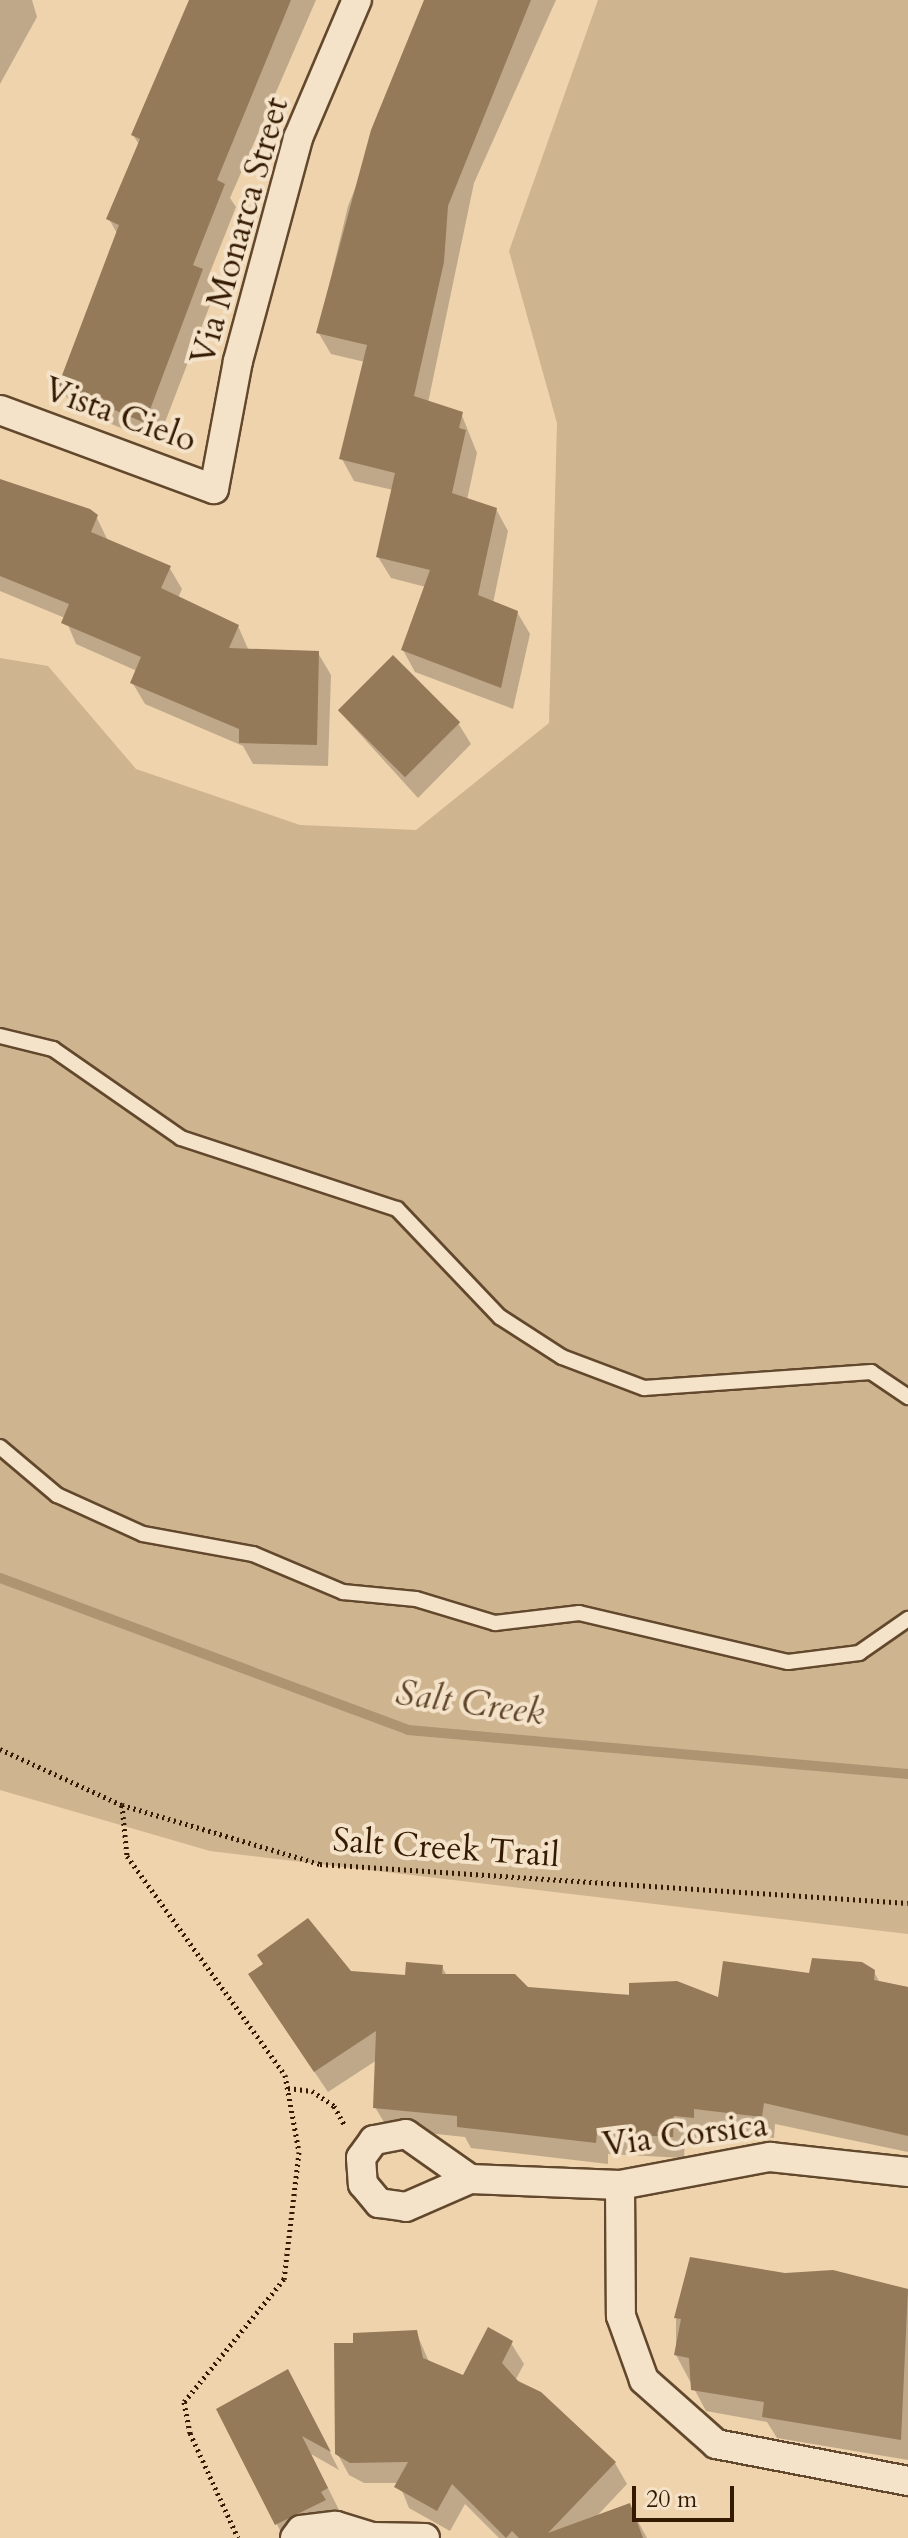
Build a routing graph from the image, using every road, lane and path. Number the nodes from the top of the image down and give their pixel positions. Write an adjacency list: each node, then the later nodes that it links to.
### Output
1 (357, 0): 3 (street, Via Monarca Street)
2 (0, 410): 3 (street, Vista Cielo)
3 (214, 489)
4 (0, 1036): 5 (lane)
5 (908, 1397)
6 (0, 1447): 7 (lane)
7 (908, 1619)
8 (0, 1749): 9 (path, Salt Creek Trail)
9 (122, 1805): 10 (path, Salt Creek Trail); 11 (path)
10 (908, 1903)
11 (288, 2088): 12 (path); 18 (path)
12 (366, 2151): 14 (street); 14 (street, Via Corsica)
13 (908, 2172): 15 (street, Via Corsica)
14 (470, 2179): 15 (street, Via Corsica)
15 (620, 2185): 16 (street)
16 (908, 2481)
17 (373, 2537): 19 (street); 20 (street)
18 (238, 2538)
19 (295, 2538)
20 (425, 2538)

